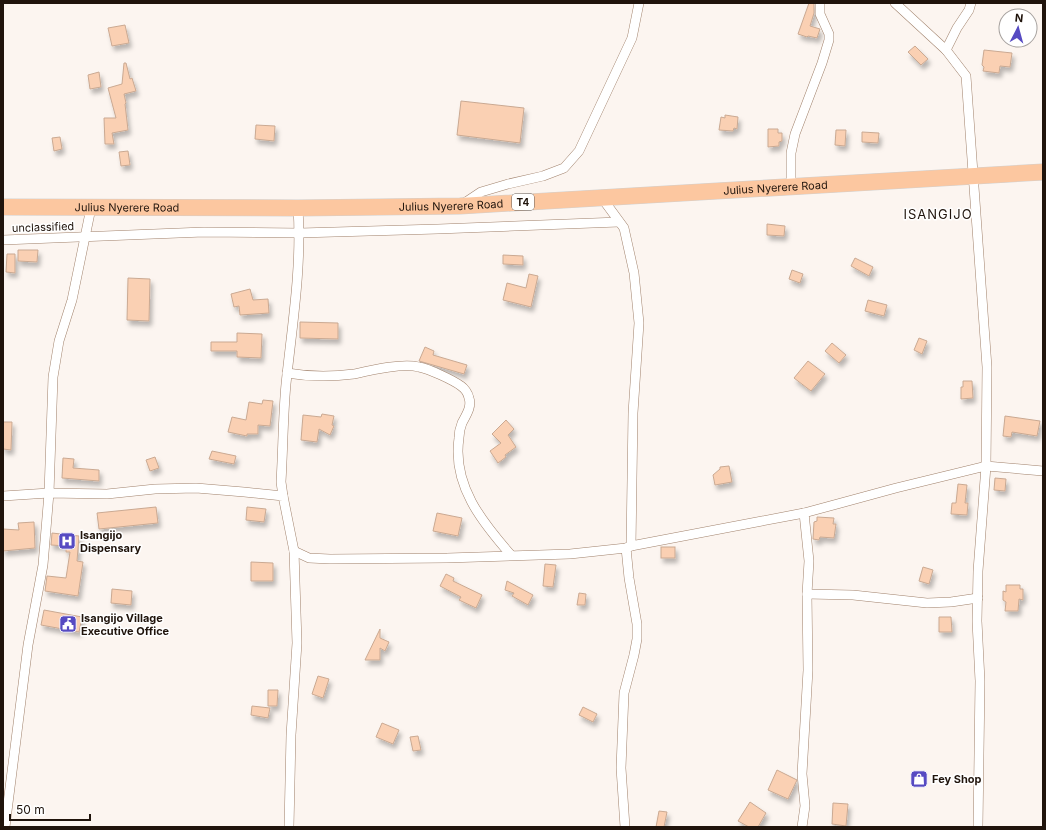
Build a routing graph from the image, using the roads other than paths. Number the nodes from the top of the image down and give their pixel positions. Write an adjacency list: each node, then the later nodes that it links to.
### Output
1 (639, 3): 10 (street)
2 (820, 3): 8 (street)
3 (895, 3): 5 (street)
4 (971, 3): 5 (street)
5 (946, 50): 7 (street)
6 (1043, 172): 7 (highway, Julius Nyerere Road / T4)
7 (973, 176): 8 (highway, Julius Nyerere Road / T4); 19 (street)
8 (791, 187): 9 (highway, Julius Nyerere Road / T4)
9 (602, 198): 10 (highway, Julius Nyerere Road / T4); 14 (street)
10 (460, 206): 13 (highway, Julius Nyerere Road / T4)
11 (3, 207): 12 (highway, Julius Nyerere Road / T4)
12 (91, 208): 13 (highway, Julius Nyerere Road / T4); 16 (street)
13 (298, 208): 15 (street)
14 (619, 222): 15 (street, unclassified); 25 (street)
15 (300, 233): 16 (street, unclassified); 18 (street)
16 (84, 238): 17 (street, unclassified); 21 (street)
17 (3, 240)
18 (287, 374): 23 (street); 27 (street)
19 (986, 466): 20 (street); 24 (street); 31 (street)
20 (1043, 471)
21 (49, 493): 22 (street); 23 (street); 32 (street)
22 (3, 496)
23 (283, 496): 26 (street)
24 (804, 513): 25 (street); 30 (street)
25 (629, 547): 27 (street); 35 (street)
26 (294, 551): 28 (street); 29 (street)
27 (511, 556): 28 (street)
28 (309, 558): 29 (street)
29 (294, 566): 34 (street)
30 (807, 594): 31 (street); 36 (street)
31 (978, 598): 37 (street)
32 (6, 788): 33 (street)
33 (5, 827)
34 (289, 827)
35 (625, 827)
36 (802, 827)
37 (978, 827)

